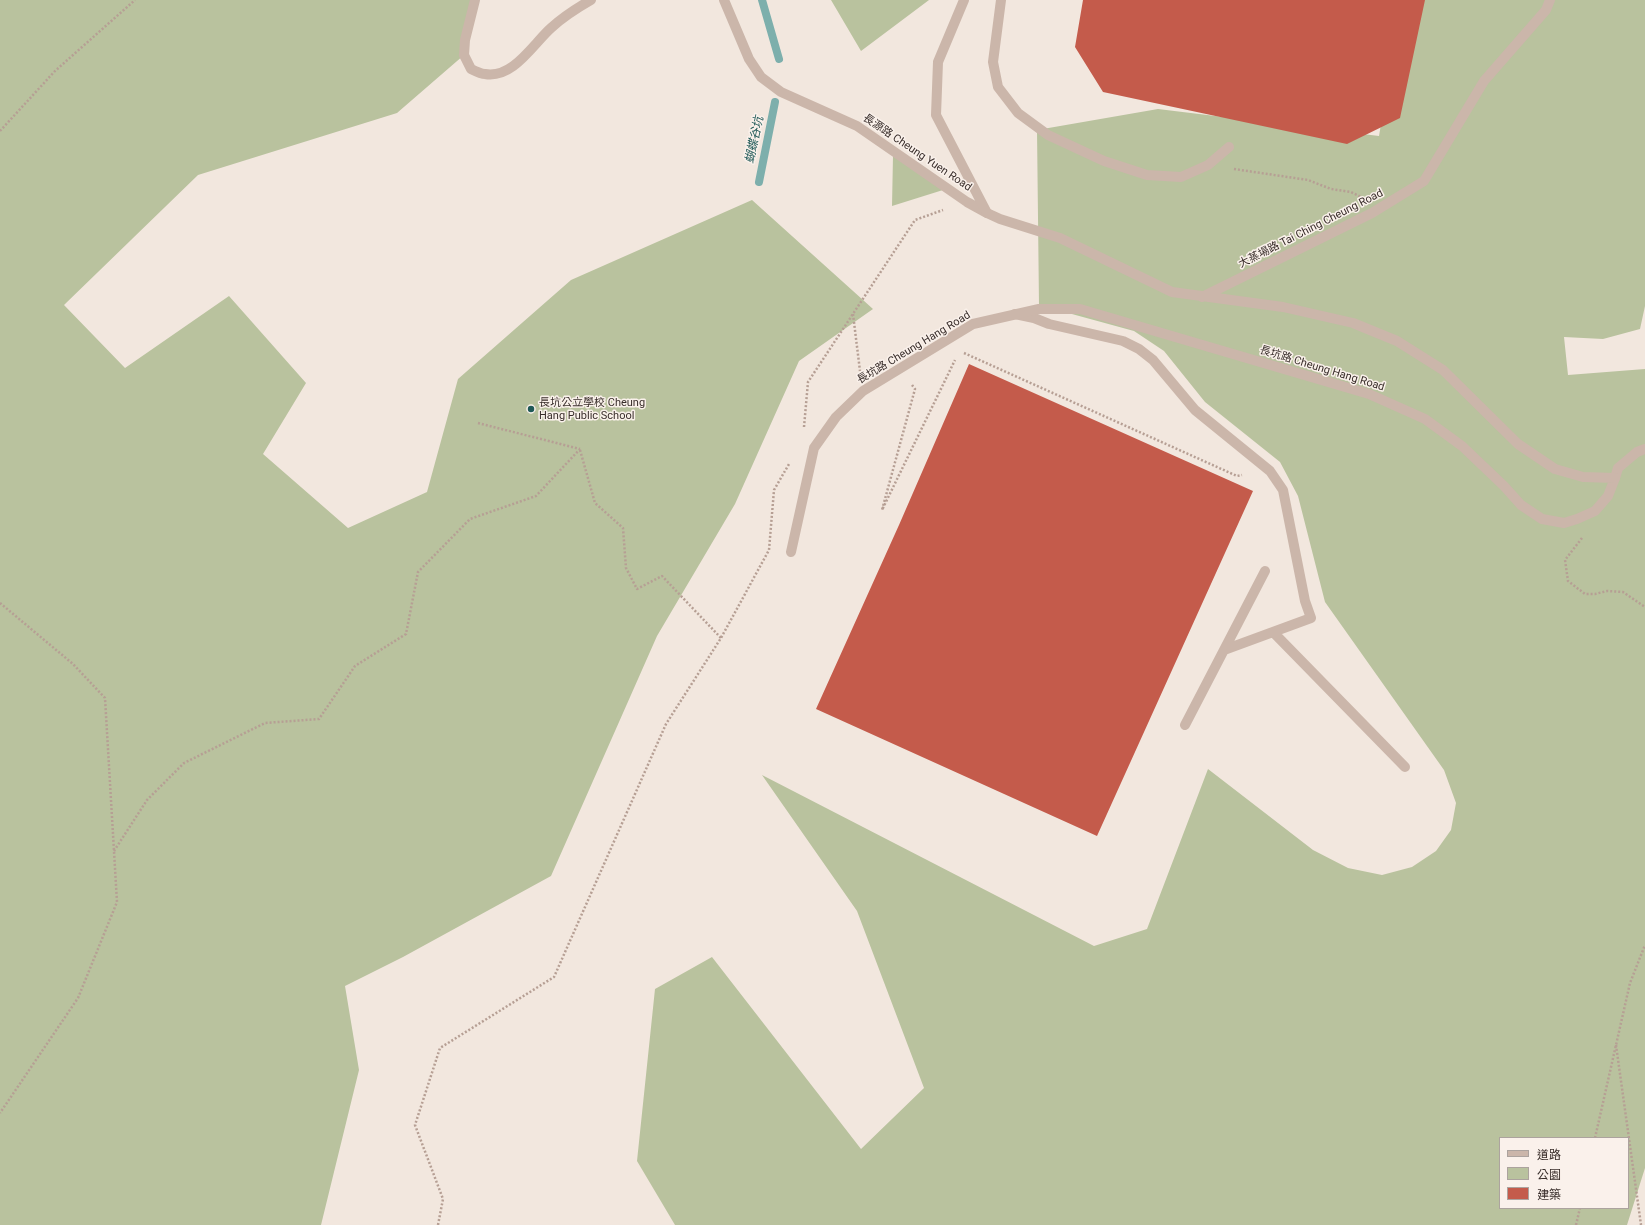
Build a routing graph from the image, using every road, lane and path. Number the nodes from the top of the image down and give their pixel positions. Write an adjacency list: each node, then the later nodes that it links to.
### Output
1 (135, 0): 8 (path)
2 (475, 0): 3 (street)
3 (591, 0)
4 (724, 0): 11 (street, 長源路 Cheung Yuen Road)
5 (964, 0): 12 (street)
6 (1001, 0): 10 (street)
7 (1550, 0): 13 (street, 大蒸場路 Tai Ching Cheung Road)
8 (0, 131)
9 (1228, 147): 10 (street)
10 (1208, 165): 13 (path)
11 (967, 202): 12 (street, 長源路 Cheung Yuen Road); 15 (path)
12 (987, 213): 14 (street)
13 (1372, 213): 14 (street, 大蒸場路 Tai Ching Cheung Road)
14 (1202, 297): 27 (street)
15 (853, 314): 20 (path); 22 (path)
16 (1015, 314): 19 (street, 長坑路 Cheung Hang Road); 26 (street); 27 (street, 長坑路 Cheung Hang Road)
17 (959, 351): 26 (path)
18 (956, 358): 19 (path)
19 (901, 368): 20 (street, 長坑路 Cheung Hang Road)
20 (863, 391): 29 (street, 長坑路 Cheung Hang Road)
21 (478, 423): 23 (path)
22 (803, 432)
23 (580, 449): 34 (path); 38 (path)
24 (1645, 449): 27 (street, 長坑路 Cheung Hang Road)
25 (792, 458): 34 (path)
26 (1270, 471): 33 (street)
27 (1615, 478)
28 (1584, 536): 32 (path)
29 (791, 552)
30 (1265, 571): 35 (street)
31 (0, 603): 38 (path)
32 (1645, 607)
33 (1273, 632): 35 (street); 37 (street)
34 (721, 638): 46 (path)
35 (1224, 650): 36 (street)
36 (1184, 725)
37 (1405, 767)
38 (114, 851): 41 (path)
39 (1645, 945): 40 (path)
40 (1616, 1042): 42 (path); 44 (path)
41 (0, 1113)
42 (1595, 1137)
43 (1629, 1137): 48 (path)
44 (1629, 1137)
45 (1580, 1209): 47 (path)
46 (438, 1225)
47 (1576, 1225)
48 (1641, 1225)

